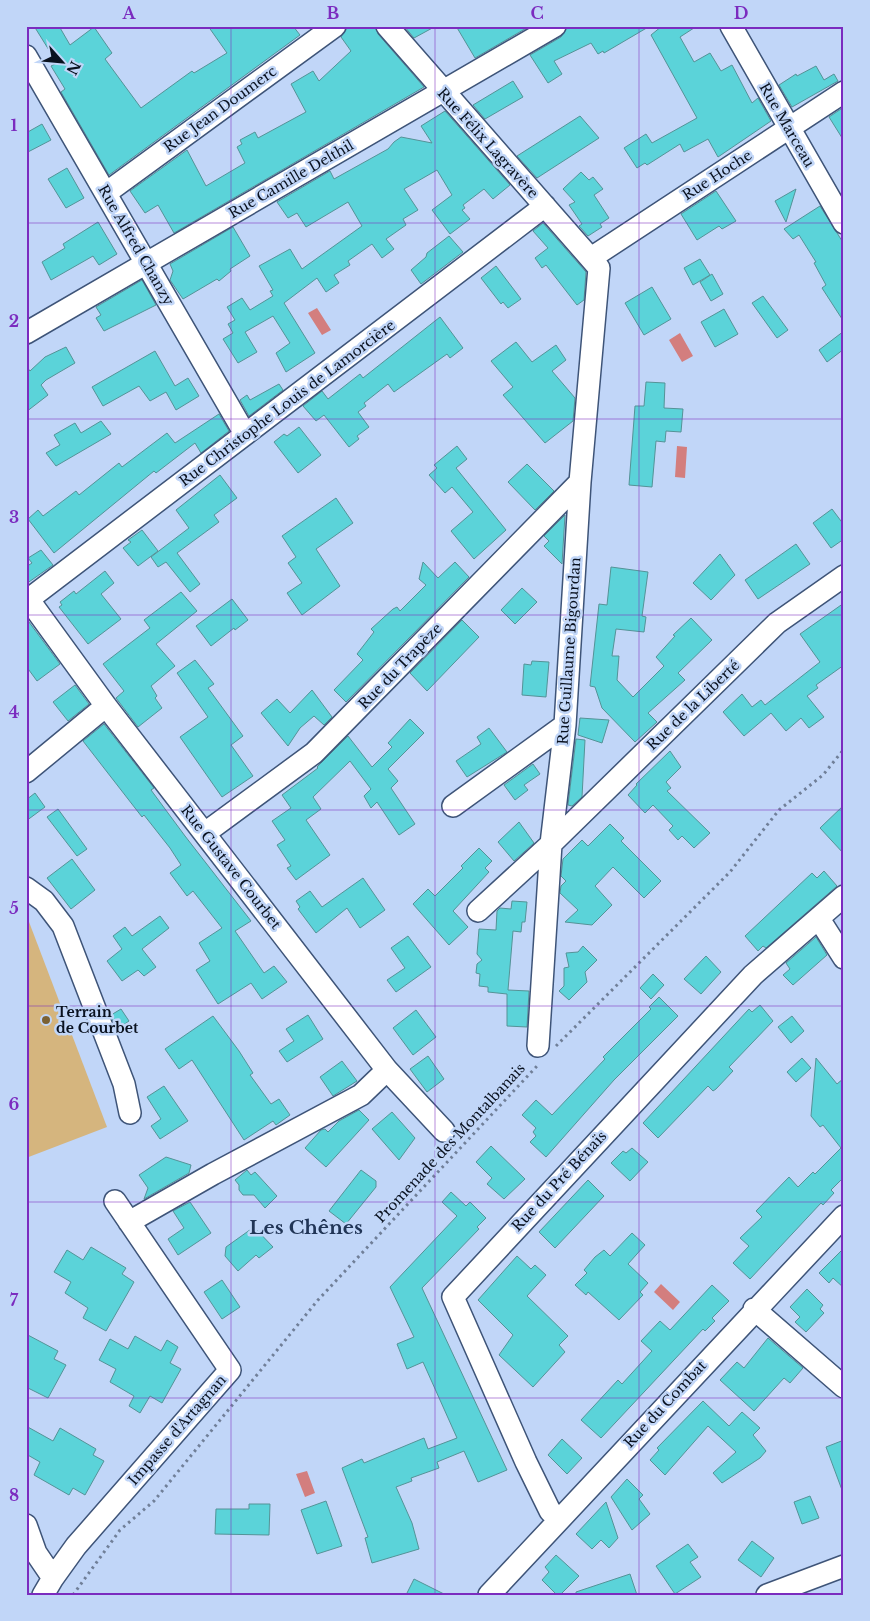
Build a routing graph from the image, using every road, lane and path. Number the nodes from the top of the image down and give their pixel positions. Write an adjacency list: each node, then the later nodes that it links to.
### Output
1 (335, 26): 9 (street, Rue Jean Doumerc)
2 (387, 26): 6 (street, Rue Félix Lagravère)
3 (555, 26): 6 (street, Rue Camille Delthil)
4 (730, 26): 8 (street, Rue Marceau)
5 (26, 56): 9 (street, Rue Alfred Chanzy)
6 (442, 92): 10 (street, Rue Félix Lagravère); 13 (street, Rue Camille Delthil)
7 (844, 92): 8 (street, Rue Hoche)
8 (789, 128): 11 (street, Rue Marceau); 12 (street, Rue Hoche)
9 (106, 193): 13 (street, Rue Alfred Chanzy)
10 (545, 206): 12 (street, Rue Félix Lagravère); 15 (street, Rue Christophe Louis de Lamorcière)
11 (844, 223)
12 (591, 258): 16 (street, Rue Guillaume Bigourdan)
13 (145, 264): 14 (street, Rue Camille Delthil); 15 (street, Rue Alfred Chanzy)
14 (26, 333)
15 (245, 434): 18 (street, Rue Christophe Louis de Lamorcière)
16 (580, 482): 20 (street, Rue Guillaume Bigourdan); 24 (street, Rue du Trapèze)
17 (844, 576): 25 (street, Rue de la Liberté)
18 (28, 597): 19 (street, Rue Gustave Courbet)
19 (106, 706): 22 (street); 24 (street, Rue Gustave Courbet)
20 (566, 725): 23 (street); 25 (street, Rue Guillaume Bigourdan)
21 (844, 749): 31 (path, Promenade des Montalbanais)
22 (26, 772)
23 (453, 806)
24 (205, 832): 32 (street, Rue Gustave Courbet)
25 (550, 844): 28 (street, Rue de la Liberté); 31 (street, Rue Guillaume Bigourdan)
26 (26, 888): 33 (street)
27 (844, 896): 29 (street, Rue du Pré Bénaïs)
28 (478, 911)
29 (819, 919): 30 (street); 40 (street, Rue du Pré Bénaïs)
30 (844, 958)
31 (545, 1052): 44 (path, Promenade des Montalbanais)
32 (387, 1070): 34 (street, Rue Gustave Courbet); 37 (street)
33 (130, 1113)
34 (444, 1131)
35 (115, 1201): 37 (street, Impasse d'Artagnan)
36 (844, 1216): 38 (street, Rue du Combat)
37 (129, 1222): 43 (street, Impasse d'Artagnan)
38 (754, 1309): 39 (street); 40 (street, Rue du Combat)
39 (844, 1387)
40 (558, 1518): 45 (street, Rue du Combat)
41 (26, 1525): 43 (street)
42 (844, 1566): 46 (street)
43 (48, 1586)
44 (73, 1595)
45 (489, 1595)
46 (767, 1595)

